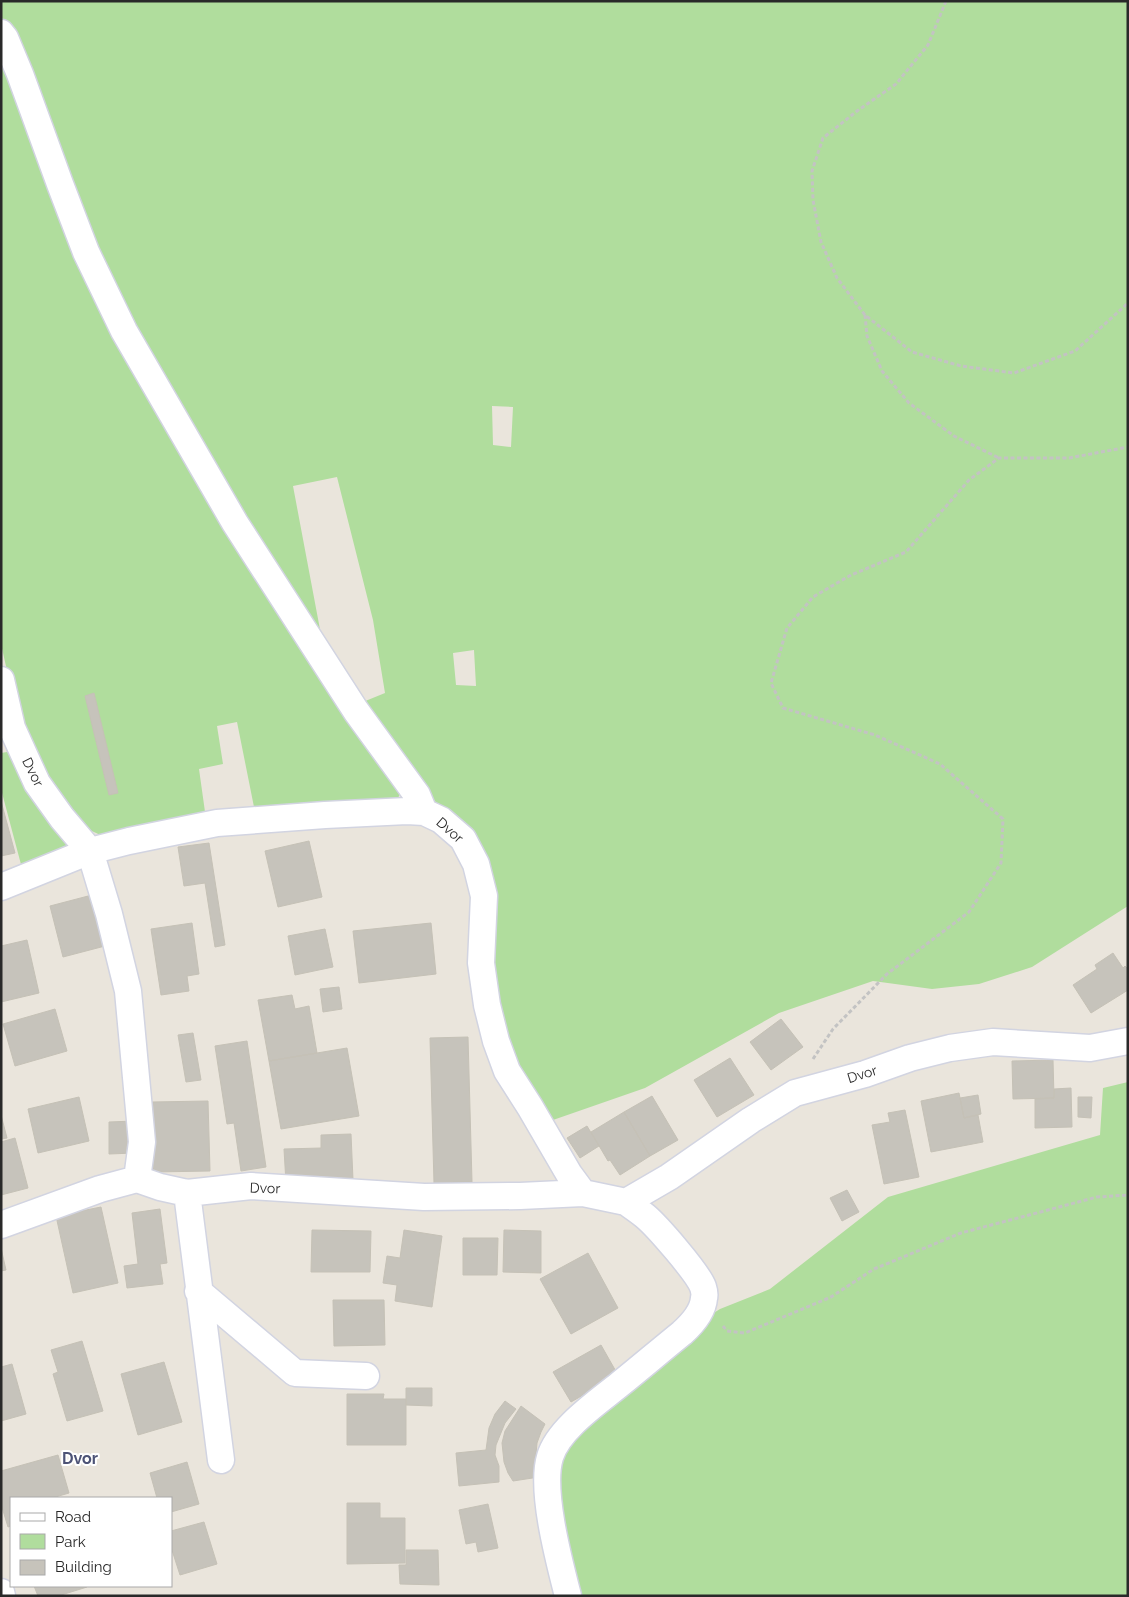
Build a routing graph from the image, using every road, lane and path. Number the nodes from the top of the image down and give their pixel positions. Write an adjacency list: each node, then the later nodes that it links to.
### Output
1 (946, 1): 4 (path)
2 (1, 33): 8 (street)
3 (1128, 303): 4 (path)
4 (865, 315): 6 (path)
5 (1128, 447): 6 (path)
6 (999, 458): 12 (path)
7 (1, 680): 9 (street, Dvor)
8 (424, 812): 9 (street, Dvor); 15 (street, Dvor)
9 (90, 851): 10 (street, Dvor); 13 (street, Dvor)
10 (1, 887)
11 (1128, 1041): 12 (street, Dvor)
12 (795, 1093): 17 (street, Dvor)
13 (137, 1179): 14 (street, Dvor); 18 (street)
14 (187, 1193): 15 (street, Dvor); 19 (street)
15 (583, 1193): 17 (street, Dvor)
16 (1128, 1195): 20 (path)
17 (626, 1202): 23 (street, Dvor)
18 (1, 1225)
19 (198, 1291): 21 (street); 22 (street)
20 (720, 1320)
21 (366, 1376)
22 (220, 1460)
23 (568, 1596)

